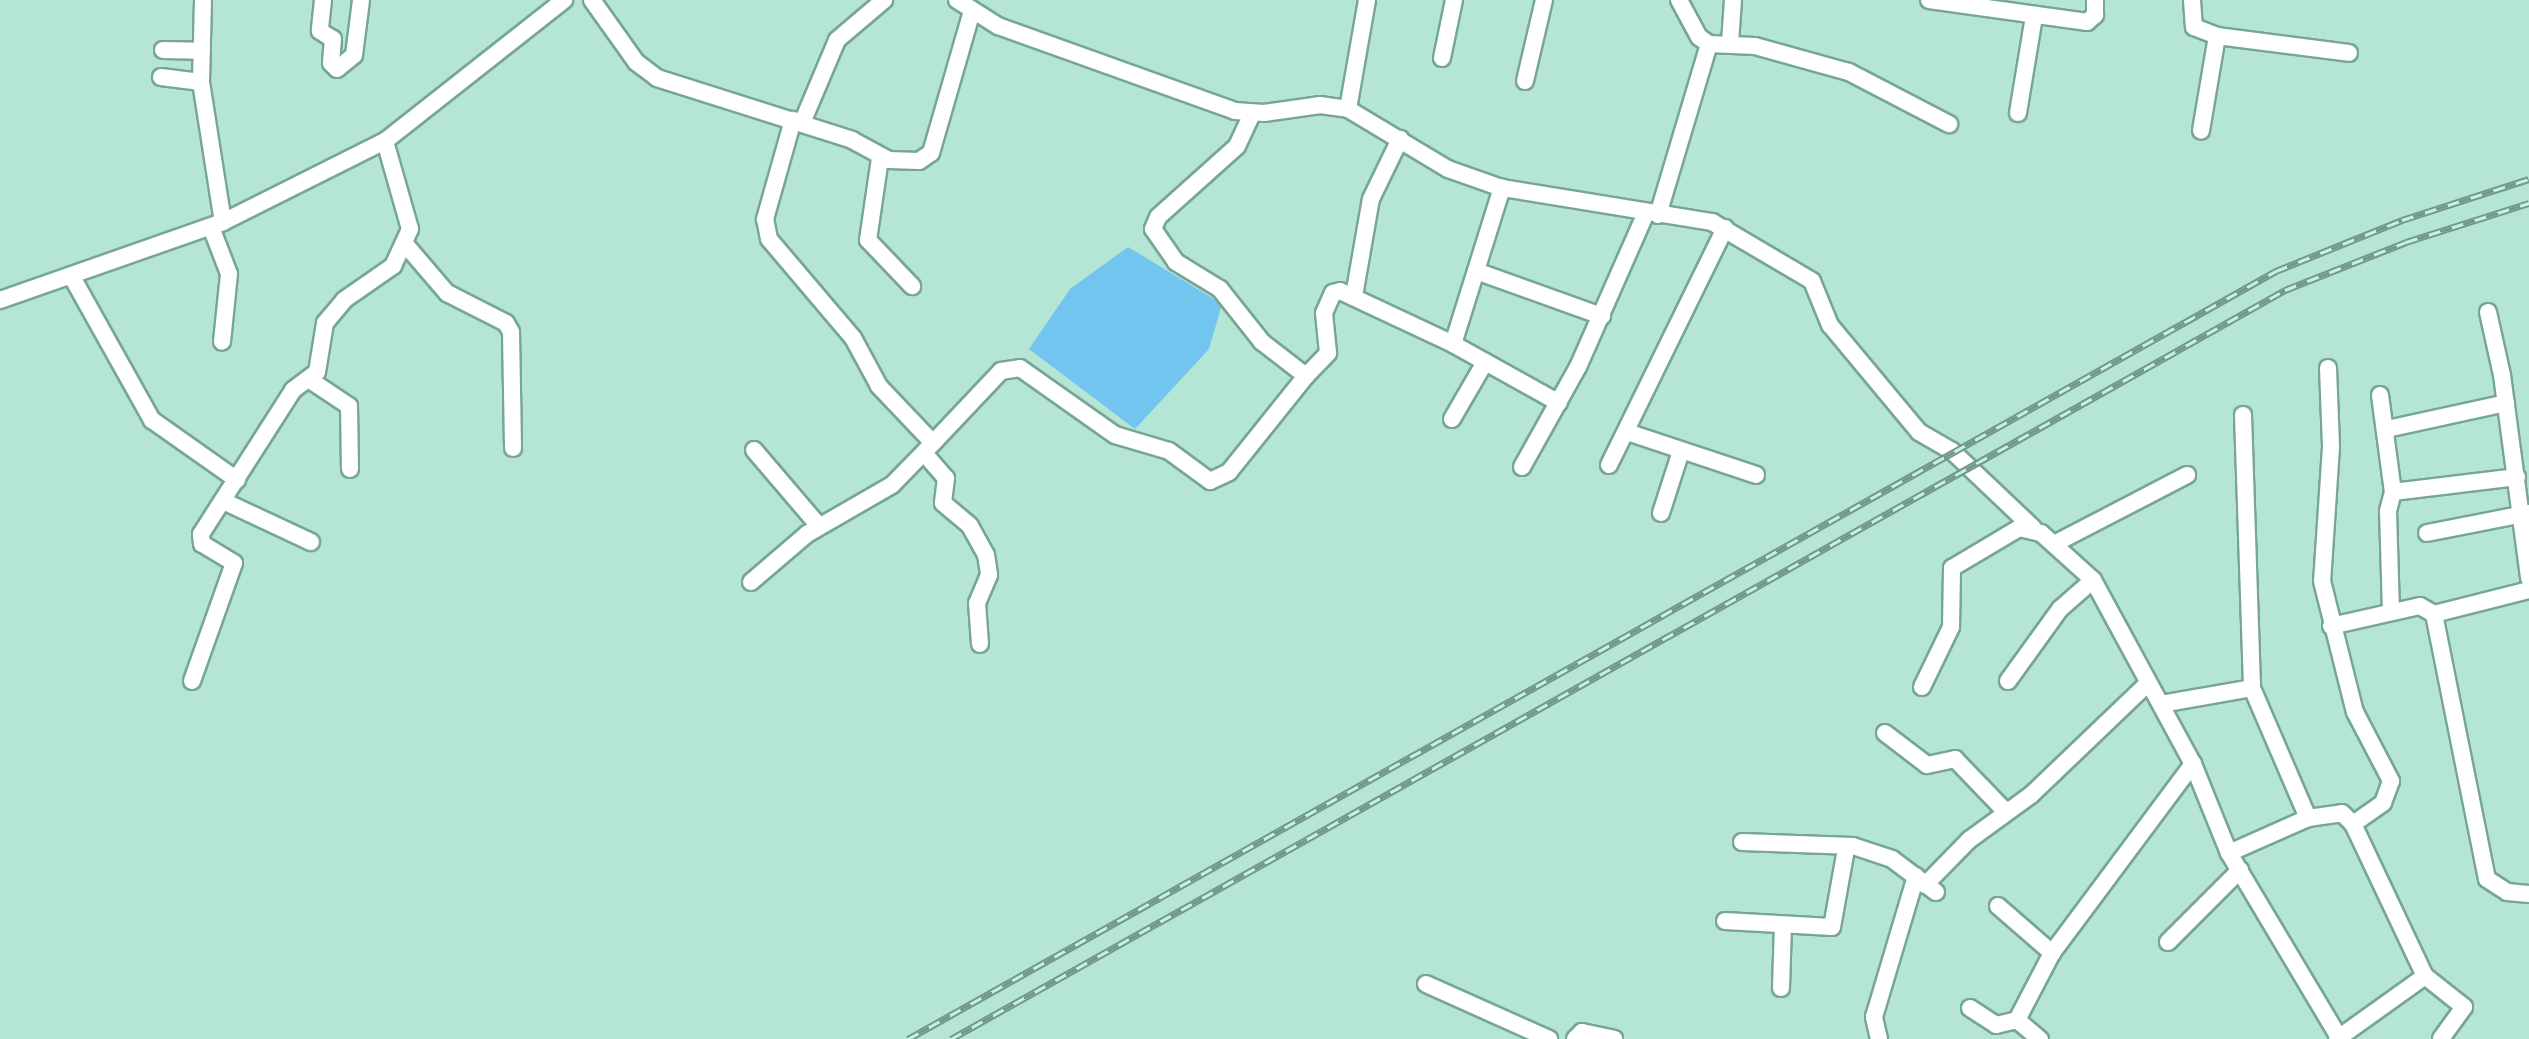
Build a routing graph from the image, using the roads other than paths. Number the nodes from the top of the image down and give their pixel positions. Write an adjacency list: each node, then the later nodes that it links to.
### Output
1 (203, 0): 26 (street)
2 (323, 0): 3 (street)
3 (361, 0)
4 (564, 0): 39 (street)
5 (592, 0): 35 (street)
6 (884, 0): 35 (street)
7 (957, 0): 19 (street)
8 (1367, 0): 32 (street)
9 (1454, 0): 28 (street)
10 (1544, 0): 30 (street)
11 (1679, 0): 24 (street)
12 (1733, 0): 23 (street)
13 (1929, 0): 17 (street)
14 (2058, 0): 21 (street)
15 (2095, 0): 21 (street)
16 (2192, 0): 22 (street)
17 (1965, 3): 18 (street)
18 (2011, 6): 20 (street)
19 (972, 11): 34 (street); 40 (street)
20 (2034, 16): 21 (street); 33 (street)
21 (2057, 19)
22 (2217, 36): 27 (street); 37 (street)
23 (1730, 43): 24 (street); 36 (street)
24 (1709, 44): 42 (street)
25 (163, 50): 26 (street)
26 (202, 51): 31 (street)
27 (2349, 53)
28 (1442, 58)
29 (161, 77): 31 (street)
30 (1525, 81)
31 (201, 82): 43 (street)
32 (1348, 109): 34 (street); 38 (street)
33 (2018, 113)
34 (1252, 114): 57 (street)
35 (797, 122): 40 (street); 67 (street)
36 (1949, 124)
37 (2201, 131)
38 (1400, 139): 41 (street); 49 (street)
39 (385, 141): 43 (street); 45 (street)
40 (880, 158): 48 (street)
41 (1502, 188): 42 (street); 46 (street)
42 (1652, 214): 44 (street); 52 (street)
43 (217, 225): 47 (street); 53 (street)
44 (1725, 228): 65 (street); 82 (street)
45 (405, 244): 58 (street); 66 (street)
46 (1476, 271): 52 (street); 54 (street)
47 (72, 277): 50 (street); 76 (street)
48 (912, 286)
49 (1354, 296): 54 (street); 57 (street)
50 (0, 300)
51 (2488, 312): 61 (street)
52 (1602, 316): 60 (street)
53 (222, 342)
54 (1453, 344): 55 (street)
55 (1485, 362): 60 (street); 63 (street)
56 (2328, 368): 92 (street)
57 (1306, 376): 67 (street)
58 (310, 380): 72 (street); 76 (street)
59 (2380, 395): 64 (street)
60 (1559, 403): 71 (street)
61 (2506, 403): 64 (street); 75 (street)
62 (2243, 415): 98 (street)
63 (1452, 419)
64 (2387, 429): 77 (street)
65 (1627, 432): 69 (street); 70 (street)
66 (513, 448)
67 (928, 448): 81 (street); 93 (street)
68 (754, 450): 81 (street)
69 (1681, 451): 73 (street); 79 (street)
70 (1609, 465)
71 (1522, 467)
72 (350, 469)
73 (1756, 475)
74 (2187, 475): 85 (street)
75 (2517, 477): 77 (street); 80 (street)
76 (237, 480): 78 (street)
77 (2393, 492): 90 (street)
78 (223, 501): 84 (street); 94 (street)
79 (1661, 513)
80 (2525, 514): 83 (street); 86 (street)
81 (819, 526): 88 (street)
82 (2033, 528): 85 (street); 97 (street)
83 (2427, 533)
84 (311, 542)
85 (2054, 544): 87 (street)
86 (2529, 578)
87 (2093, 580): 95 (street); 96 (street)
88 (751, 582)
89 (2529, 590): 91 (street)
90 (2391, 611): 91 (street); 92 (street)
91 (2434, 614): 110 (street)
92 (2331, 626): 104 (street)
93 (980, 644)
94 (192, 681)
95 (2008, 681)
96 (2148, 683): 99 (street); 102 (street)
97 (1922, 687)
98 (2252, 688): 99 (street); 103 (street)
99 (2161, 704): 101 (street)
100 (1885, 733): 102 (street)
101 (2193, 764): 107 (street); 115 (street)
102 (2004, 810): 109 (street)
103 (2308, 818): 104 (street); 107 (street)
104 (2353, 824): 116 (street)
105 (1742, 842): 106 (street)
106 (1846, 849): 109 (street); 113 (street)
107 (2229, 853): 108 (street)
108 (2240, 870): 114 (street); 121 (street)
109 (1926, 885): 125 (street)
110 (2529, 894)
111 (1998, 906): 115 (street)
112 (1725, 921): 113 (street)
113 (1783, 926): 118 (street)
114 (2168, 942)
115 (2052, 953): 120 (street)
116 (2425, 976): 121 (street); 127 (street)
117 (1426, 984): 122 (street)
118 (1781, 988)
119 (1970, 1008): 120 (street)
120 (2017, 1020): 126 (street)
121 (2337, 1038)
122 (1549, 1039)
123 (1575, 1039): 124 (street)
124 (1614, 1039)
125 (1879, 1039)
126 (2040, 1039)
127 (2441, 1039)

